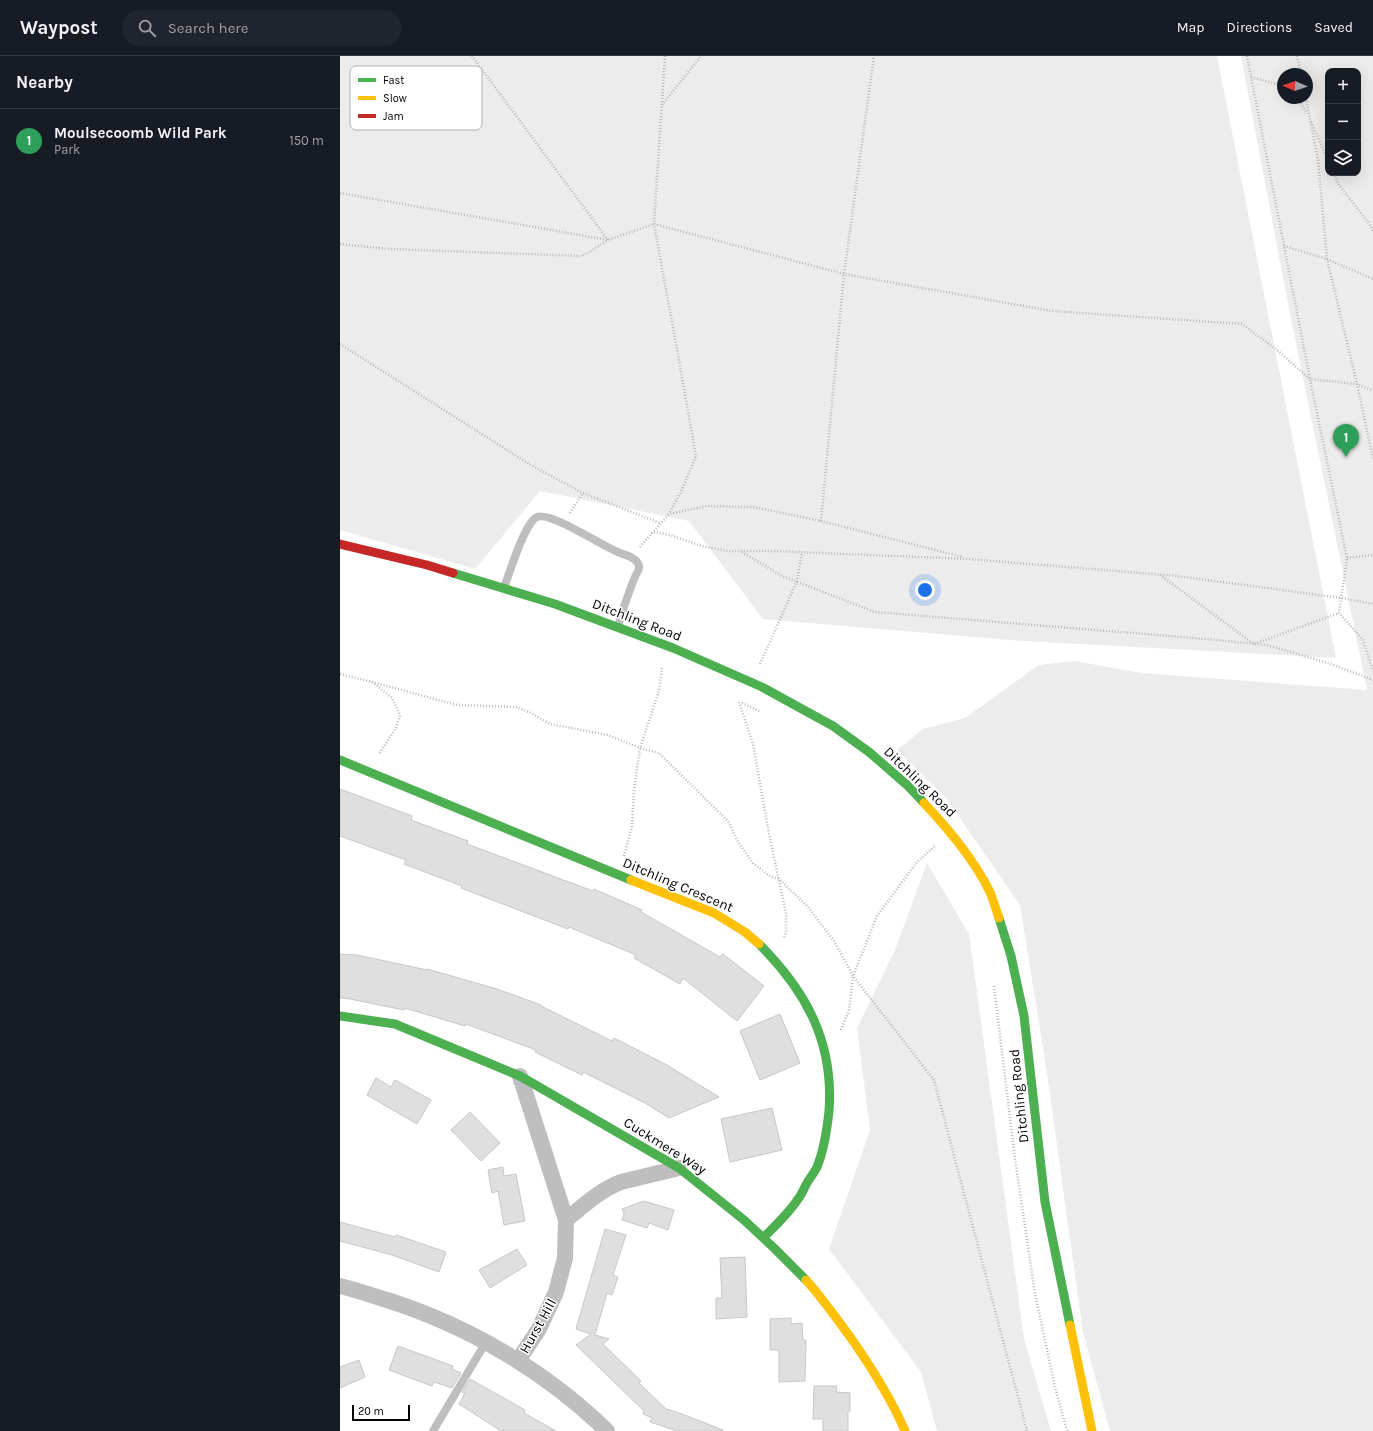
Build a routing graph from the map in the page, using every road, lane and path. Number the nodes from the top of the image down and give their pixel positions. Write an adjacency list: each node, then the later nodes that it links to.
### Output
1 (472, 56): 7 (path)
2 (665, 56): 14 (path)
3 (701, 56): 14 (path)
4 (874, 56): 25 (path)
5 (1247, 56): 10 (path)
6 (1298, 56): 8 (path)
7 (479, 66)
8 (1300, 68)
9 (482, 70): 21 (path)
10 (1251, 77): 11 (path); 23 (path)
11 (1277, 84)
12 (1301, 104): 15 (path)
13 (1307, 104): 15 (path)
14 (662, 105): 19 (path)
15 (1309, 117): 16 (path); 24 (path)
16 (1325, 153)
17 (1335, 176): 20 (path)
18 (340, 193): 21 (path)
19 (654, 224): 21 (path); 25 (path); 33 (path)
20 (1373, 232)
21 (608, 240): 22 (path)
22 (340, 244)
23 (1283, 246): 24 (path); 28 (path)
24 (1327, 259): 26 (path); 29 (path)
25 (844, 274): 28 (path); 34 (path)
26 (1373, 279)
27 (340, 344): 32 (path)
28 (1310, 379): 29 (path); 43 (path)
29 (1357, 384): 30 (path); 31 (path)
30 (1373, 391)
31 (1373, 459)
32 (583, 493): 35 (path); 36 (path)
33 (669, 514): 34 (path); 36 (path)
34 (821, 521): 44 (path)
35 (563, 523): 42 (lane); 47 (lane)
36 (660, 523): 37 (path)
37 (651, 533): 39 (path); 42 (path)
38 (340, 544): 47 (street, Ditchling Road)
39 (740, 551): 40 (path); 46 (path)
40 (802, 552): 44 (path); 46 (path)
41 (1373, 555): 43 (path)
42 (632, 557): 51 (lane)
43 (1347, 558): 48 (path)
44 (969, 559): 45 (path)
45 (1160, 575): 48 (path); 52 (path)
46 (797, 582): 52 (path); 58 (path)
47 (504, 588): 51 (street, Ditchling Road)
48 (1342, 598): 49 (path); 50 (path)
49 (1373, 604)
50 (1339, 613): 52 (path); 54 (path)
51 (618, 627): 58 (street, Ditchling Road)
52 (1254, 644): 56 (path)
53 (655, 664): 62 (path)
54 (1373, 671)
55 (340, 674): 57 (path)
56 (1373, 680)
57 (372, 682): 62 (path); 64 (path)
58 (751, 682): 88 (street, Ditchling Road)
59 (732, 698): 60 (path)
60 (739, 702): 61 (path); 70 (path)
61 (766, 715)
62 (640, 748): 69 (path); 70 (path)
63 (340, 760): 64 (street, Ditchling Crescent)
64 (365, 770): 69 (street, Ditchling Crescent)
65 (931, 840): 67 (path)
66 (941, 841): 67 (path)
67 (936, 846): 68 (path); 72 (path)
68 (941, 850)
69 (617, 874): 71 (street, Ditchling Crescent)
70 (779, 879): 71 (path); 72 (path)
71 (772, 957): 75 (street, Ditchling Crescent)
72 (853, 976): 75 (path); 86 (path)
73 (994, 982): 87 (path)
74 (340, 1016): 76 (street, Cuckmere Way)
75 (823, 1044): 79 (street, Ditchling Crescent)
76 (520, 1076): 77 (street, Cuckmere Way); 78 (street, Hurst Hill)
77 (679, 1168): 78 (street); 79 (street, Cuckmere Way)
78 (566, 1220): 82 (street, Hurst Hill)
79 (764, 1238): 85 (street, Cuckmere Way)
80 (340, 1286): 81 (street)
81 (486, 1342): 82 (street); 83 (lane)
82 (519, 1361): 84 (street)
83 (433, 1431)
84 (608, 1431)
85 (905, 1431)
86 (1027, 1431)
87 (1067, 1431)
88 (1092, 1431)

